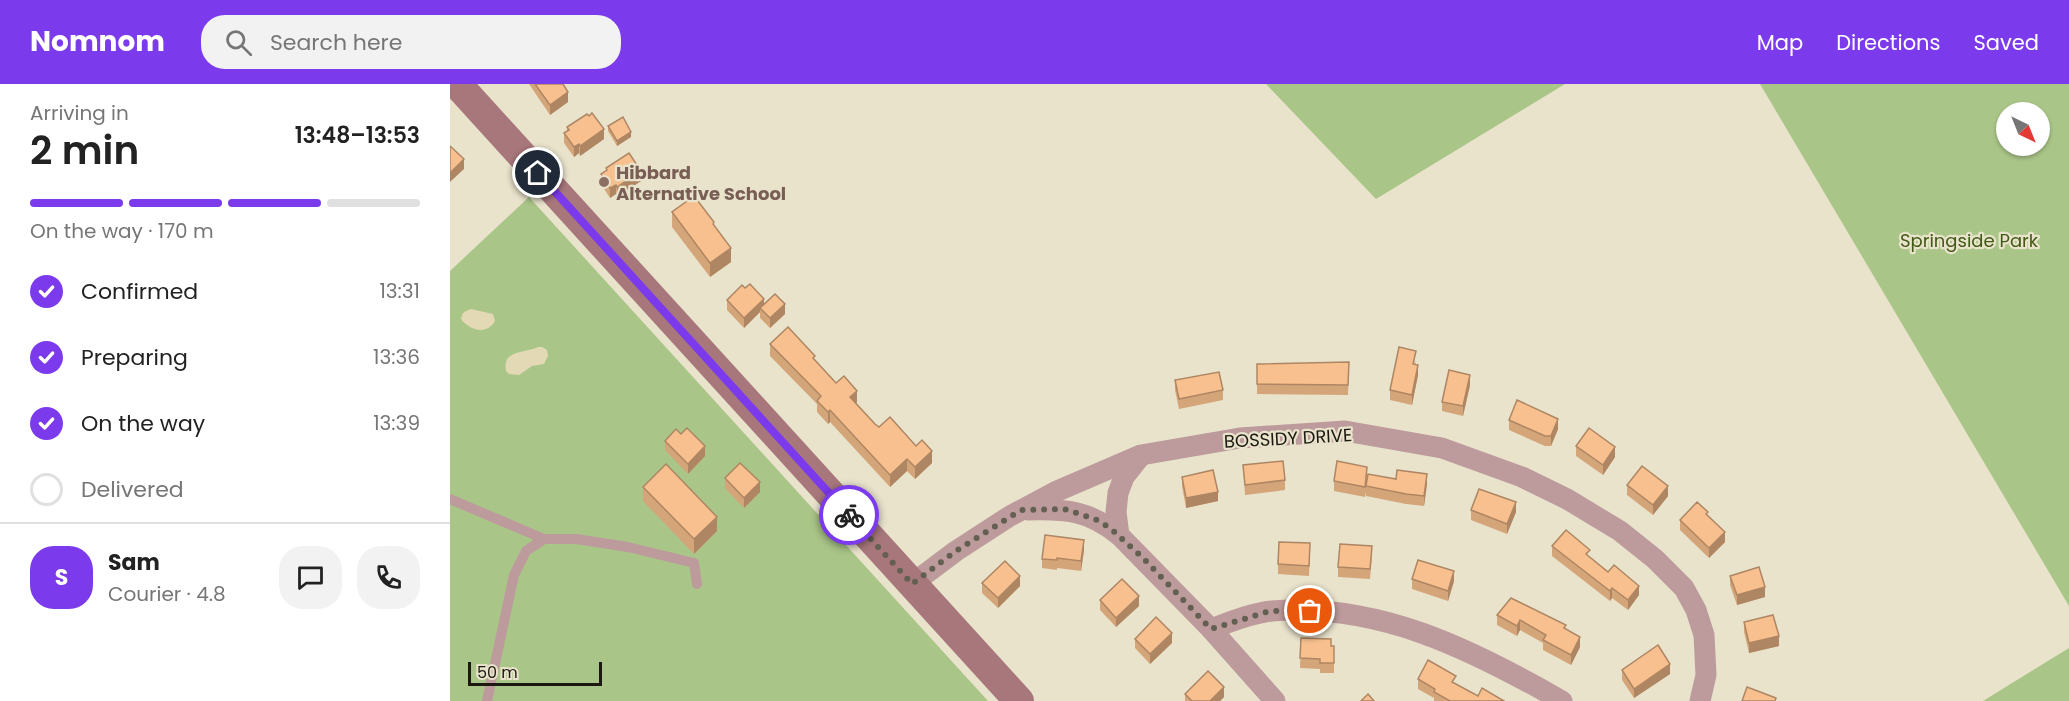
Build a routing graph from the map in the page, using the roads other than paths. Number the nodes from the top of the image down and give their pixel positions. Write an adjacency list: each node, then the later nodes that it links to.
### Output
1 (457, 84): 8 (street)
2 (1142, 455): 4 (street, BOSSIDY DRIVE); 5 (street); 14 (street, BOSSIDY DRIVE)
3 (450, 499): 6 (lane)
4 (1021, 510): 5 (street); 8 (street, BOSSIDY DRIVE)
5 (1119, 535): 9 (street)
6 (544, 539): 7 (lane); 10 (lane)
7 (697, 584)
8 (912, 584): 11 (street)
9 (1211, 629): 12 (street); 13 (street)
10 (487, 701)
11 (1019, 701)
12 (1275, 701)
13 (1562, 701)
14 (1700, 701)

